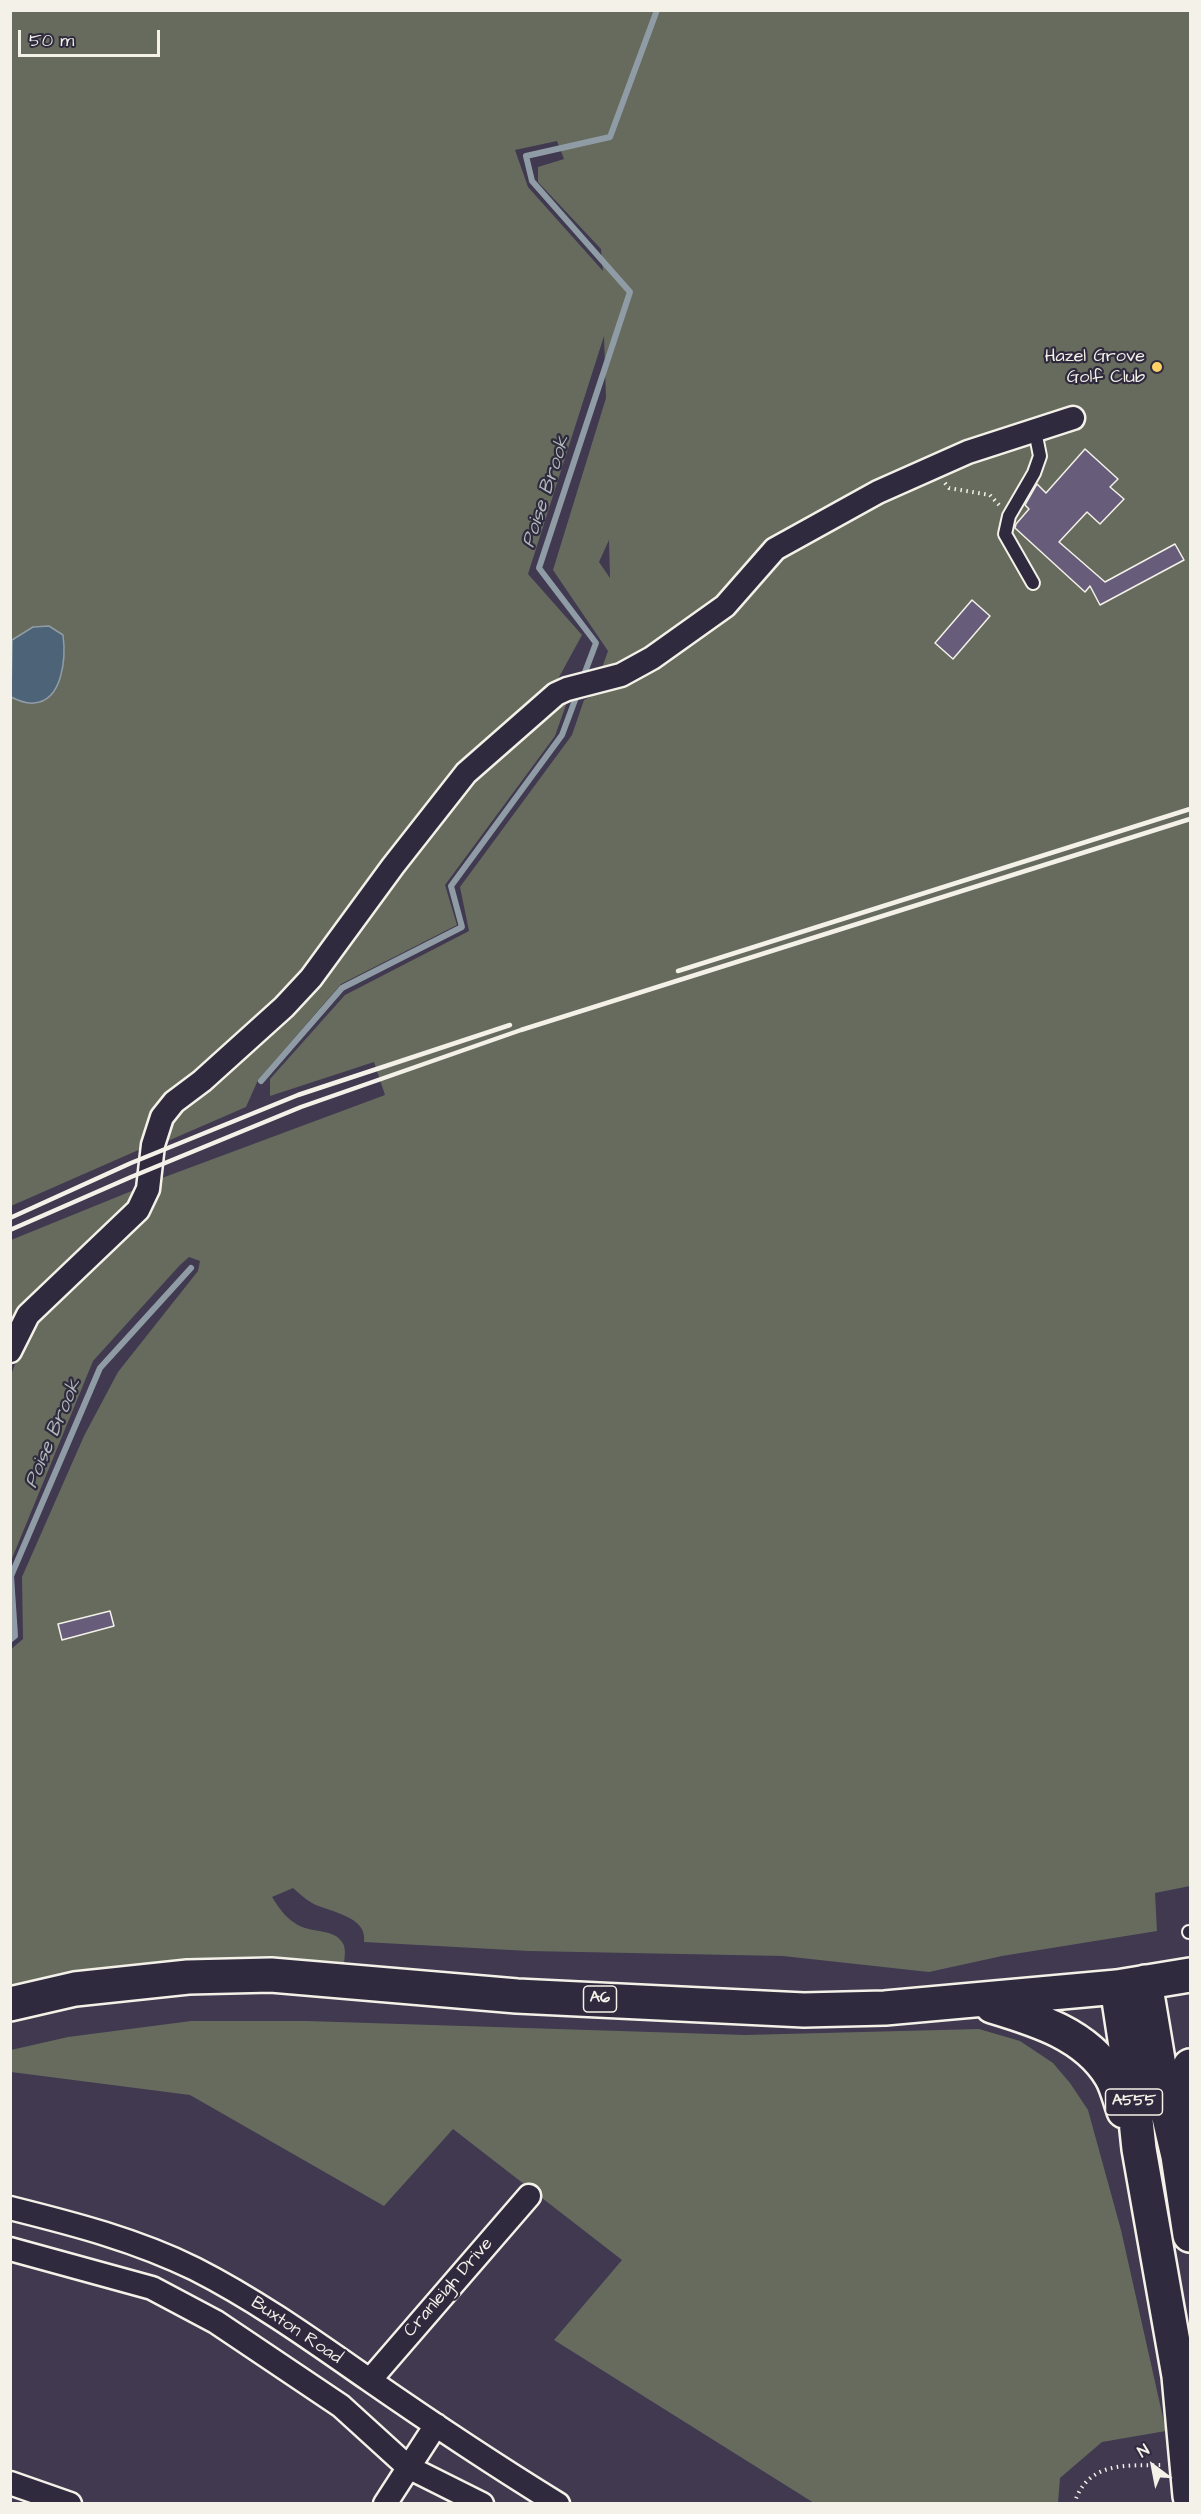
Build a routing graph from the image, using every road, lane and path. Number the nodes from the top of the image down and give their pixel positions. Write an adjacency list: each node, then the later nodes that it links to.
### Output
1 (1073, 418): 2 (street)
2 (1035, 431): 3 (street); 4 (lane)
3 (935, 467): 4 (path); 6 (street)
4 (1009, 516): 5 (lane)
5 (1033, 584)
6 (10, 1351)
7 (1191, 1975): 8 (highway, A6)
8 (1131, 1985): 9 (highway, A6); 12 (highway, A555); 13 (highway, A555)
9 (978, 2001): 10 (highway, A6); 12 (highway)
10 (10, 2004)
11 (1191, 2066): 13 (highway)
12 (1138, 2149): 23 (highway, A555)
13 (1178, 2156): 16 (highway, A555)
14 (529, 2196): 18 (street, Cranleigh Drive)
15 (10, 2208): 18 (street, Buxton Road)
16 (1189, 2227)
17 (10, 2249): 21 (street, Buxton Road)
18 (370, 2380): 19 (street, Buxton Road)
19 (436, 2425): 21 (street); 27 (street, Buxton Road)
20 (1169, 2465): 28 (path)
21 (408, 2467): 25 (street); 26 (street, Buxton Road)
22 (10, 2483): 24 (street)
23 (1191, 2496)
24 (70, 2504)
25 (385, 2504)
26 (482, 2504)
27 (558, 2504)
28 (1074, 2504)

